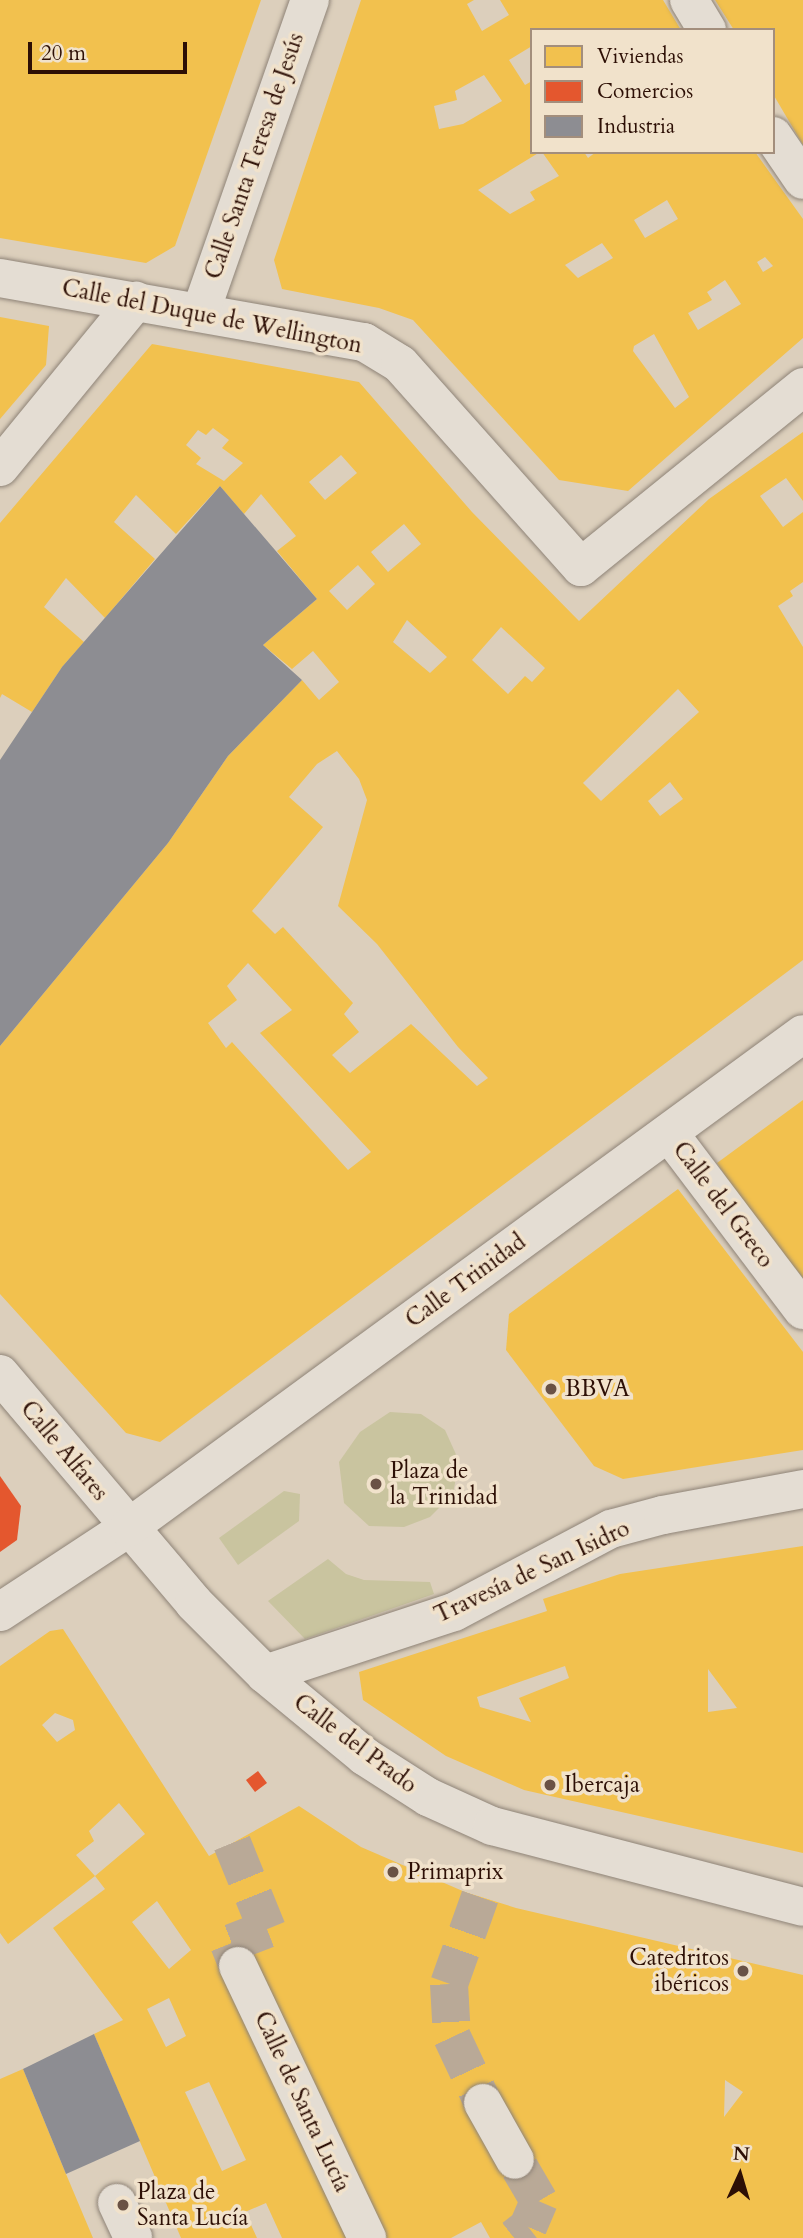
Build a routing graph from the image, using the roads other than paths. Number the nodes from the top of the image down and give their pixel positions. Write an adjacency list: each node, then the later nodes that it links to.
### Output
1 (310, 0): 8 (street, Calle Santa Teresa de Jesús)
2 (689, 0): 3 (street)
3 (706, 28)
4 (775, 139): 5 (street)
5 (803, 180)
6 (0, 278): 7 (street, Calle del Duque de Wellington)
7 (136, 301): 8 (street, Calle del Duque de Wellington); 10 (street)
8 (201, 311): 9 (street, Calle del Duque de Wellington)
9 (803, 387)
10 (0, 467)
11 (803, 1034): 12 (street, Calle Trinidad)
12 (669, 1133): 13 (street, Calle del Greco); 16 (street, Calle Trinidad)
13 (803, 1310)
14 (0, 1374): 16 (street, Calle Alfares)
15 (803, 1489): 18 (street, Travesía de San Isidro)
16 (128, 1528): 17 (street, Calle Trinidad); 18 (street, Calle del Prado)
17 (0, 1612)
18 (265, 1674): 19 (street, Calle del Prado)
19 (803, 1906)
20 (238, 1966): 25 (street, Calle de Santa Lucía)
21 (483, 2103): 22 (street)
22 (515, 2160)
23 (117, 2203): 24 (street)
24 (133, 2238)
25 (367, 2238)

